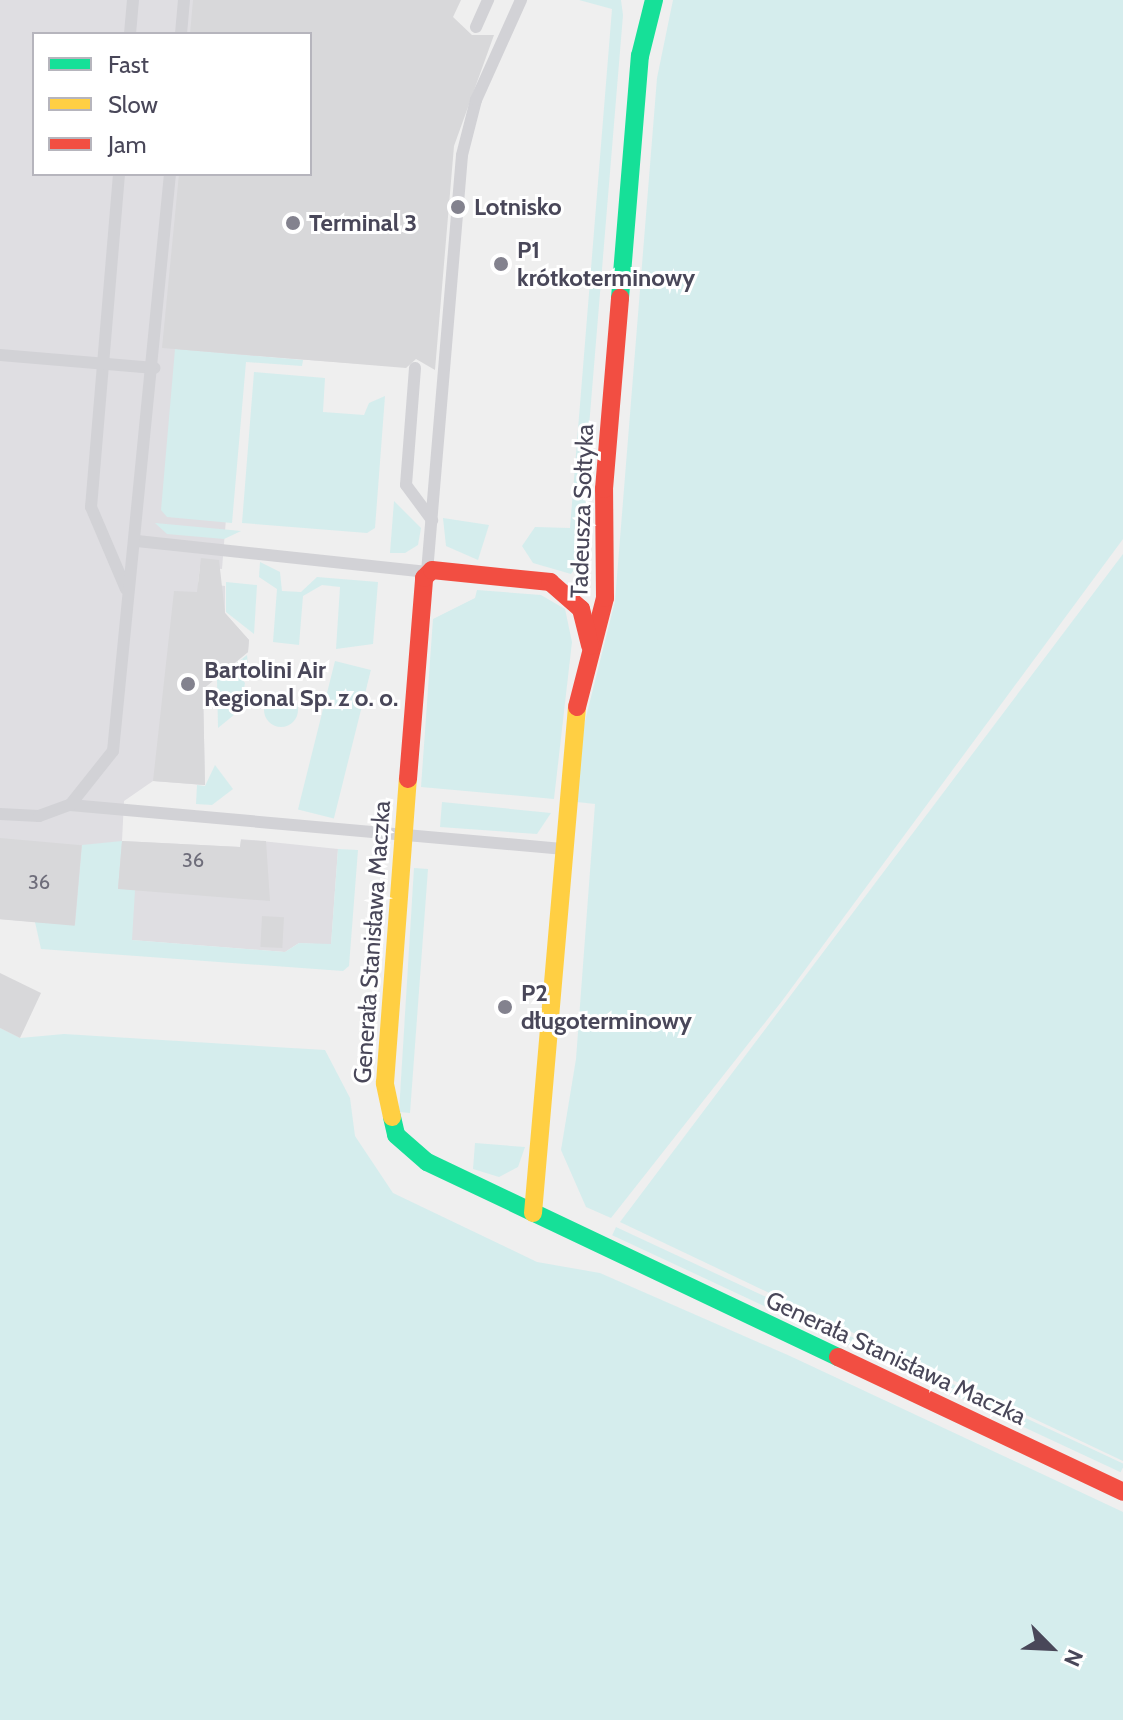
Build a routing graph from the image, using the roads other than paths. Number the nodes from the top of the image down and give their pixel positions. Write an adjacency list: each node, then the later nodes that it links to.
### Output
1 (133, 0): 7 (lane)
2 (184, 0): 8 (lane)
3 (488, 0): 6 (lane)
4 (521, 0): 15 (lane, Generała Stanisława Maczka)
5 (654, 0): 16 (street, Tadeusza Sołtyka)
6 (476, 27)
7 (130, 32)
8 (181, 32)
9 (119, 176): 12 (lane)
10 (170, 176): 13 (lane)
11 (0, 355): 12 (lane)
12 (103, 364): 13 (lane); 20 (lane)
13 (154, 368): 17 (lane)
14 (415, 368): 15 (lane)
15 (432, 520): 18 (lane, Generała Stanisława Maczka)
16 (603, 536): 19 (street); 21 (street, Tadeusza Sołtyka)
17 (137, 541): 18 (lane); 20 (lane)
18 (427, 572): 19 (street); 24 (street, Generała Stanisława Maczka)
19 (559, 587): 21 (street)
20 (128, 601): 22 (lane)
21 (590, 646): 25 (street, Tadeusza Sołtyka)
22 (70, 805): 23 (lane); 24 (lane)
23 (0, 814)
24 (404, 837): 25 (lane); 26 (street, Generała Stanisława Maczka)
25 (562, 849): 26 (street, Tadeusza Sołtyka)
26 (533, 1213): 27 (street, Generała Stanisława Maczka)
27 (1123, 1492)

